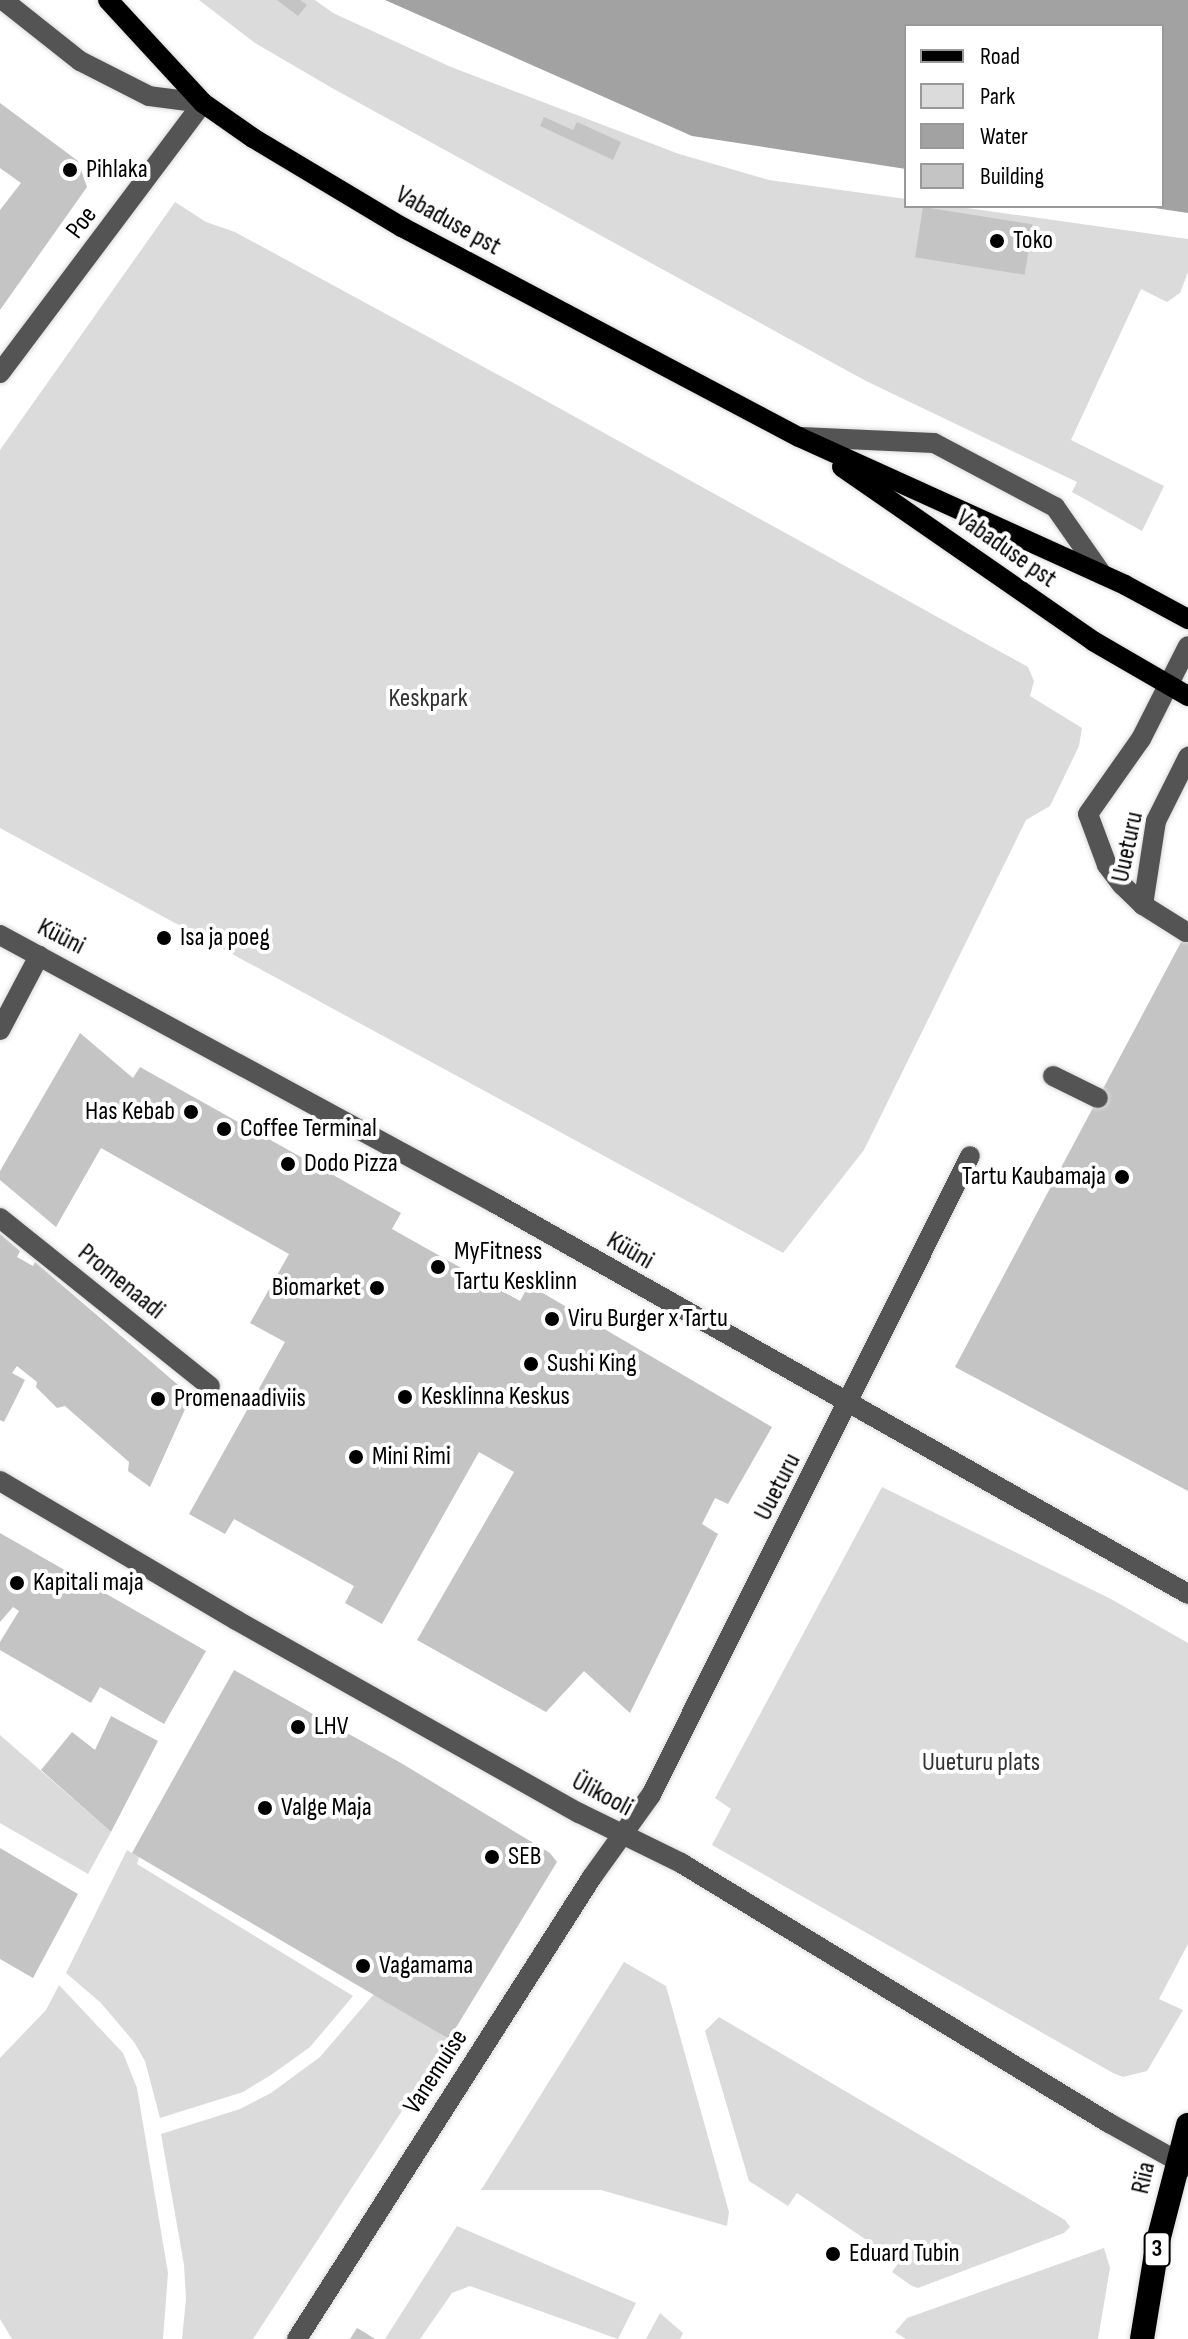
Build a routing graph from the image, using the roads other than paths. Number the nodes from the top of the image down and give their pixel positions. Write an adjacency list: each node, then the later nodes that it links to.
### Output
1 (3, 0): 3 (street)
2 (108, 0): 3 (main road, Vabaduse pst)
3 (203, 103): 4 (street, Poe); 5 (main road, Vabaduse pst)
4 (0, 373)
5 (799, 437): 6 (main road, Vabaduse pst); 6 (street); 9 (main road, Vabaduse pst)
6 (1102, 574): 7 (main road, Vabaduse pst)
7 (1188, 619)
8 (1188, 646): 9 (street, Uueturu)
9 (1168, 684): 10 (main road, Vabaduse pst); 12 (street, Uueturu)
10 (1188, 696)
11 (1188, 757): 12 (street, Uueturu)
12 (1143, 905): 13 (street)
13 (1186, 932)
14 (0, 935): 15 (street, Küüni)
15 (39, 956): 16 (street); 22 (street, Küüni)
16 (4, 1021)
17 (1053, 1076): 18 (street)
18 (1098, 1098)
19 (970, 1156): 22 (street, Uueturu)
20 (0, 1218): 21 (street, Promenaadi)
21 (210, 1386)
22 (848, 1401): 24 (street, Küüni); 25 (street, Uueturu)
23 (0, 1481): 25 (street, Ülikooli)
24 (1188, 1594)
25 (620, 1834): 27 (street, Ülikooli); 28 (street, Vanemuise)
26 (1188, 2125): 27 (highway, Riia / 3)
27 (1182, 2164): 29 (highway, Riia / 3)
28 (297, 2339)
29 (1142, 2339)

